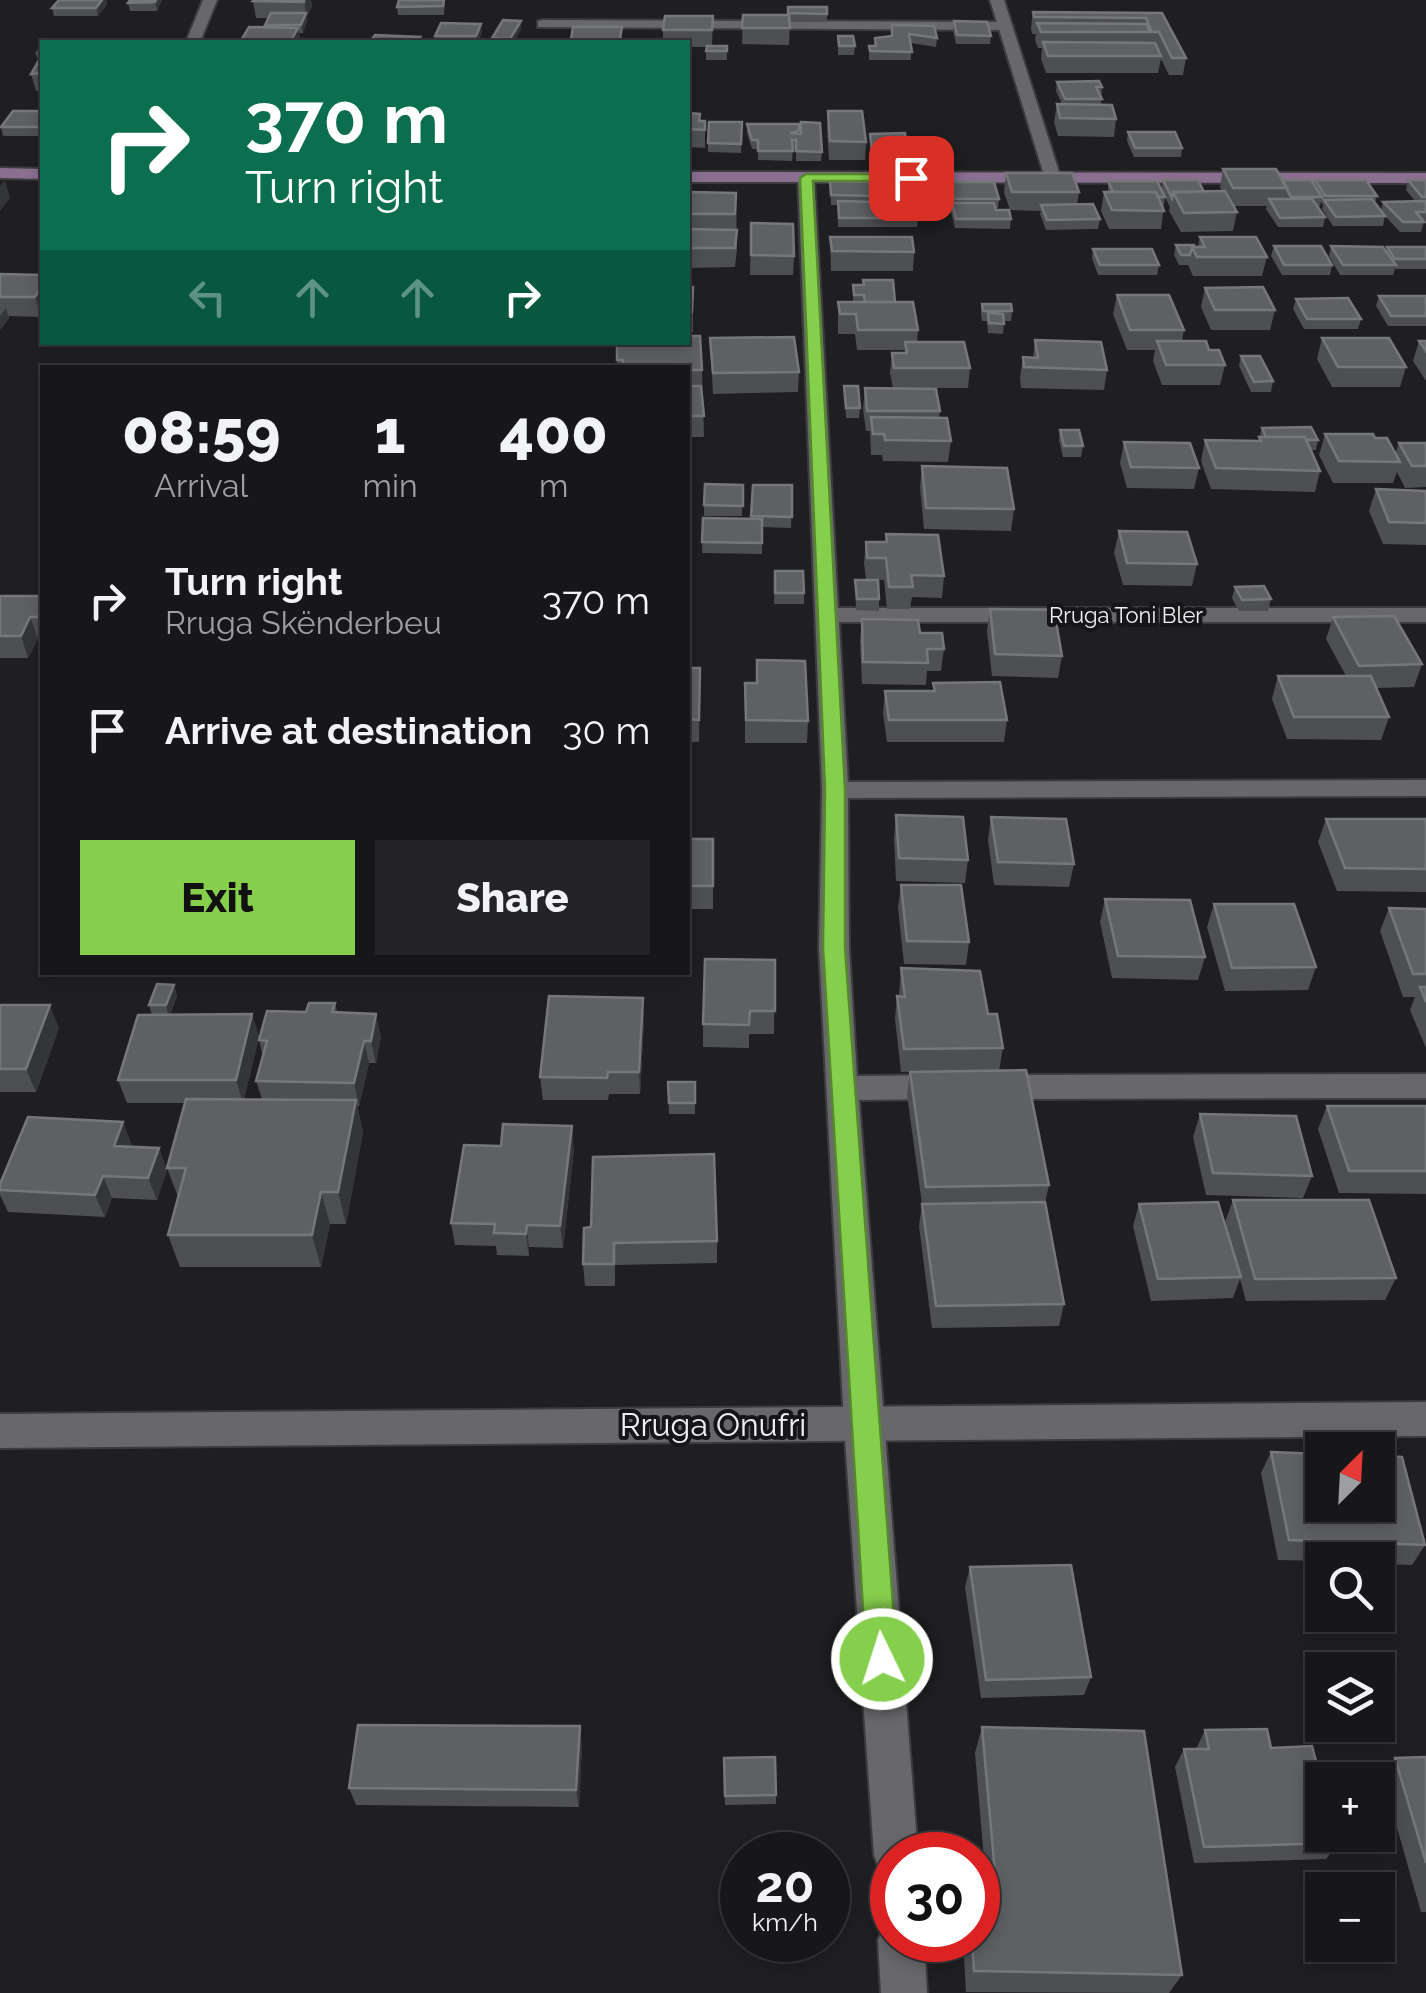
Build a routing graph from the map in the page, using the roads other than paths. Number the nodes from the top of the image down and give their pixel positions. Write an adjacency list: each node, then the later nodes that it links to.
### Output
1 (210, 0): 5 (street)
2 (997, 0): 4 (street)
3 (543, 24): 4 (street)
4 (1006, 26): 10 (street)
5 (195, 40)
6 (0, 173): 7 (main road)
7 (40, 174)
8 (690, 177): 9 (main road)
9 (806, 178): 10 (main road); 13 (street)
10 (1053, 178): 11 (main road)
11 (1426, 178)
12 (1426, 614): 13 (street, Rruga Toni Bler)
13 (826, 616): 15 (street)
14 (1426, 788): 15 (street)
15 (835, 790): 17 (street)
16 (1426, 1086): 17 (street)
17 (844, 1088): 19 (street)
18 (1426, 1420): 19 (street, Rruga Onufri)
19 (863, 1423): 20 (street, Rruga Onufri); 21 (street)
20 (0, 1430)
21 (894, 1832)
22 (902, 1962): 23 (street)
23 (904, 1993)

